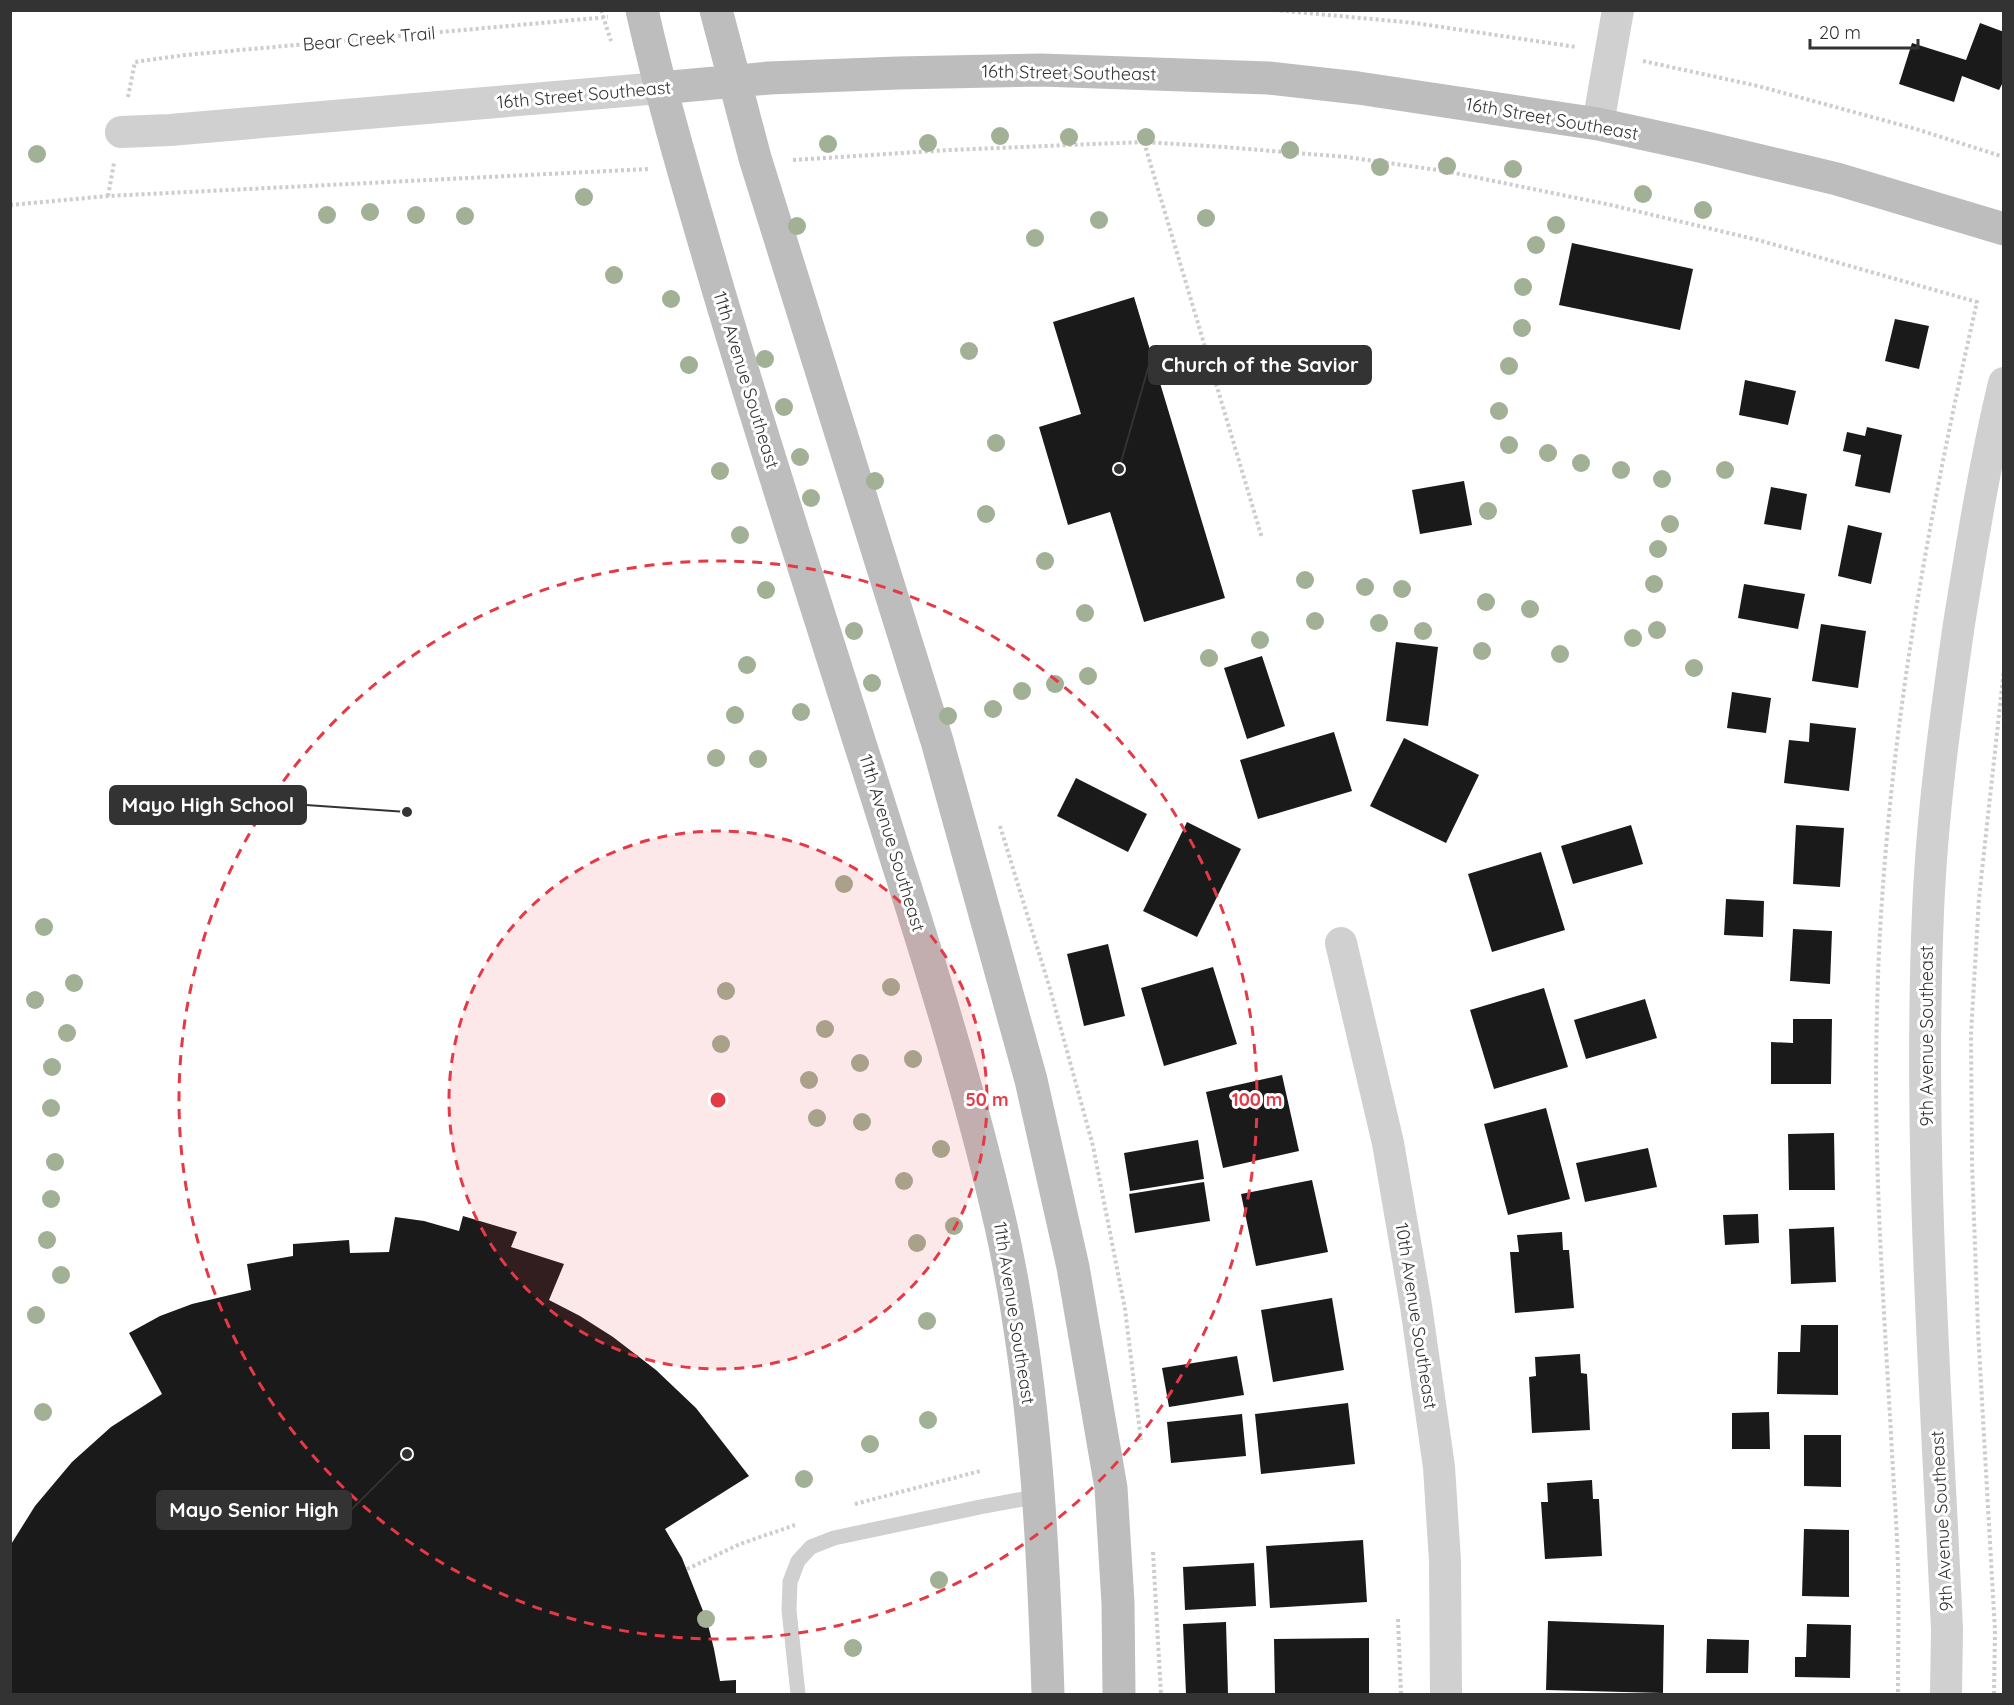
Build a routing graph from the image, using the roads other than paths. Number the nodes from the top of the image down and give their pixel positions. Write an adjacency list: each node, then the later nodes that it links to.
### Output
1 (642, 10): 5 (main road, 11th Avenue Southeast)
2 (716, 10): 4 (main road)
3 (1618, 10): 6 (street)
4 (733, 81): 5 (main road, 16th Street Southeast); 6 (main road, 16th Street Southeast); 14 (main road)
5 (660, 88): 7 (street, 16th Street Southeast); 11 (main road, 11th Avenue Southeast)
6 (1598, 124): 8 (main road, 16th Street Southeast)
7 (121, 132)
8 (2004, 230)
9 (2004, 383): 16 (street, 9th Avenue Southeast)
10 (1341, 944): 15 (street, 10th Avenue Southeast)
11 (1039, 1496): 12 (lane); 13 (main road, 11th Avenue Southeast)
12 (798, 1695)
13 (1048, 1695)
14 (1119, 1695)
15 (1446, 1695)
16 (1946, 1695)

